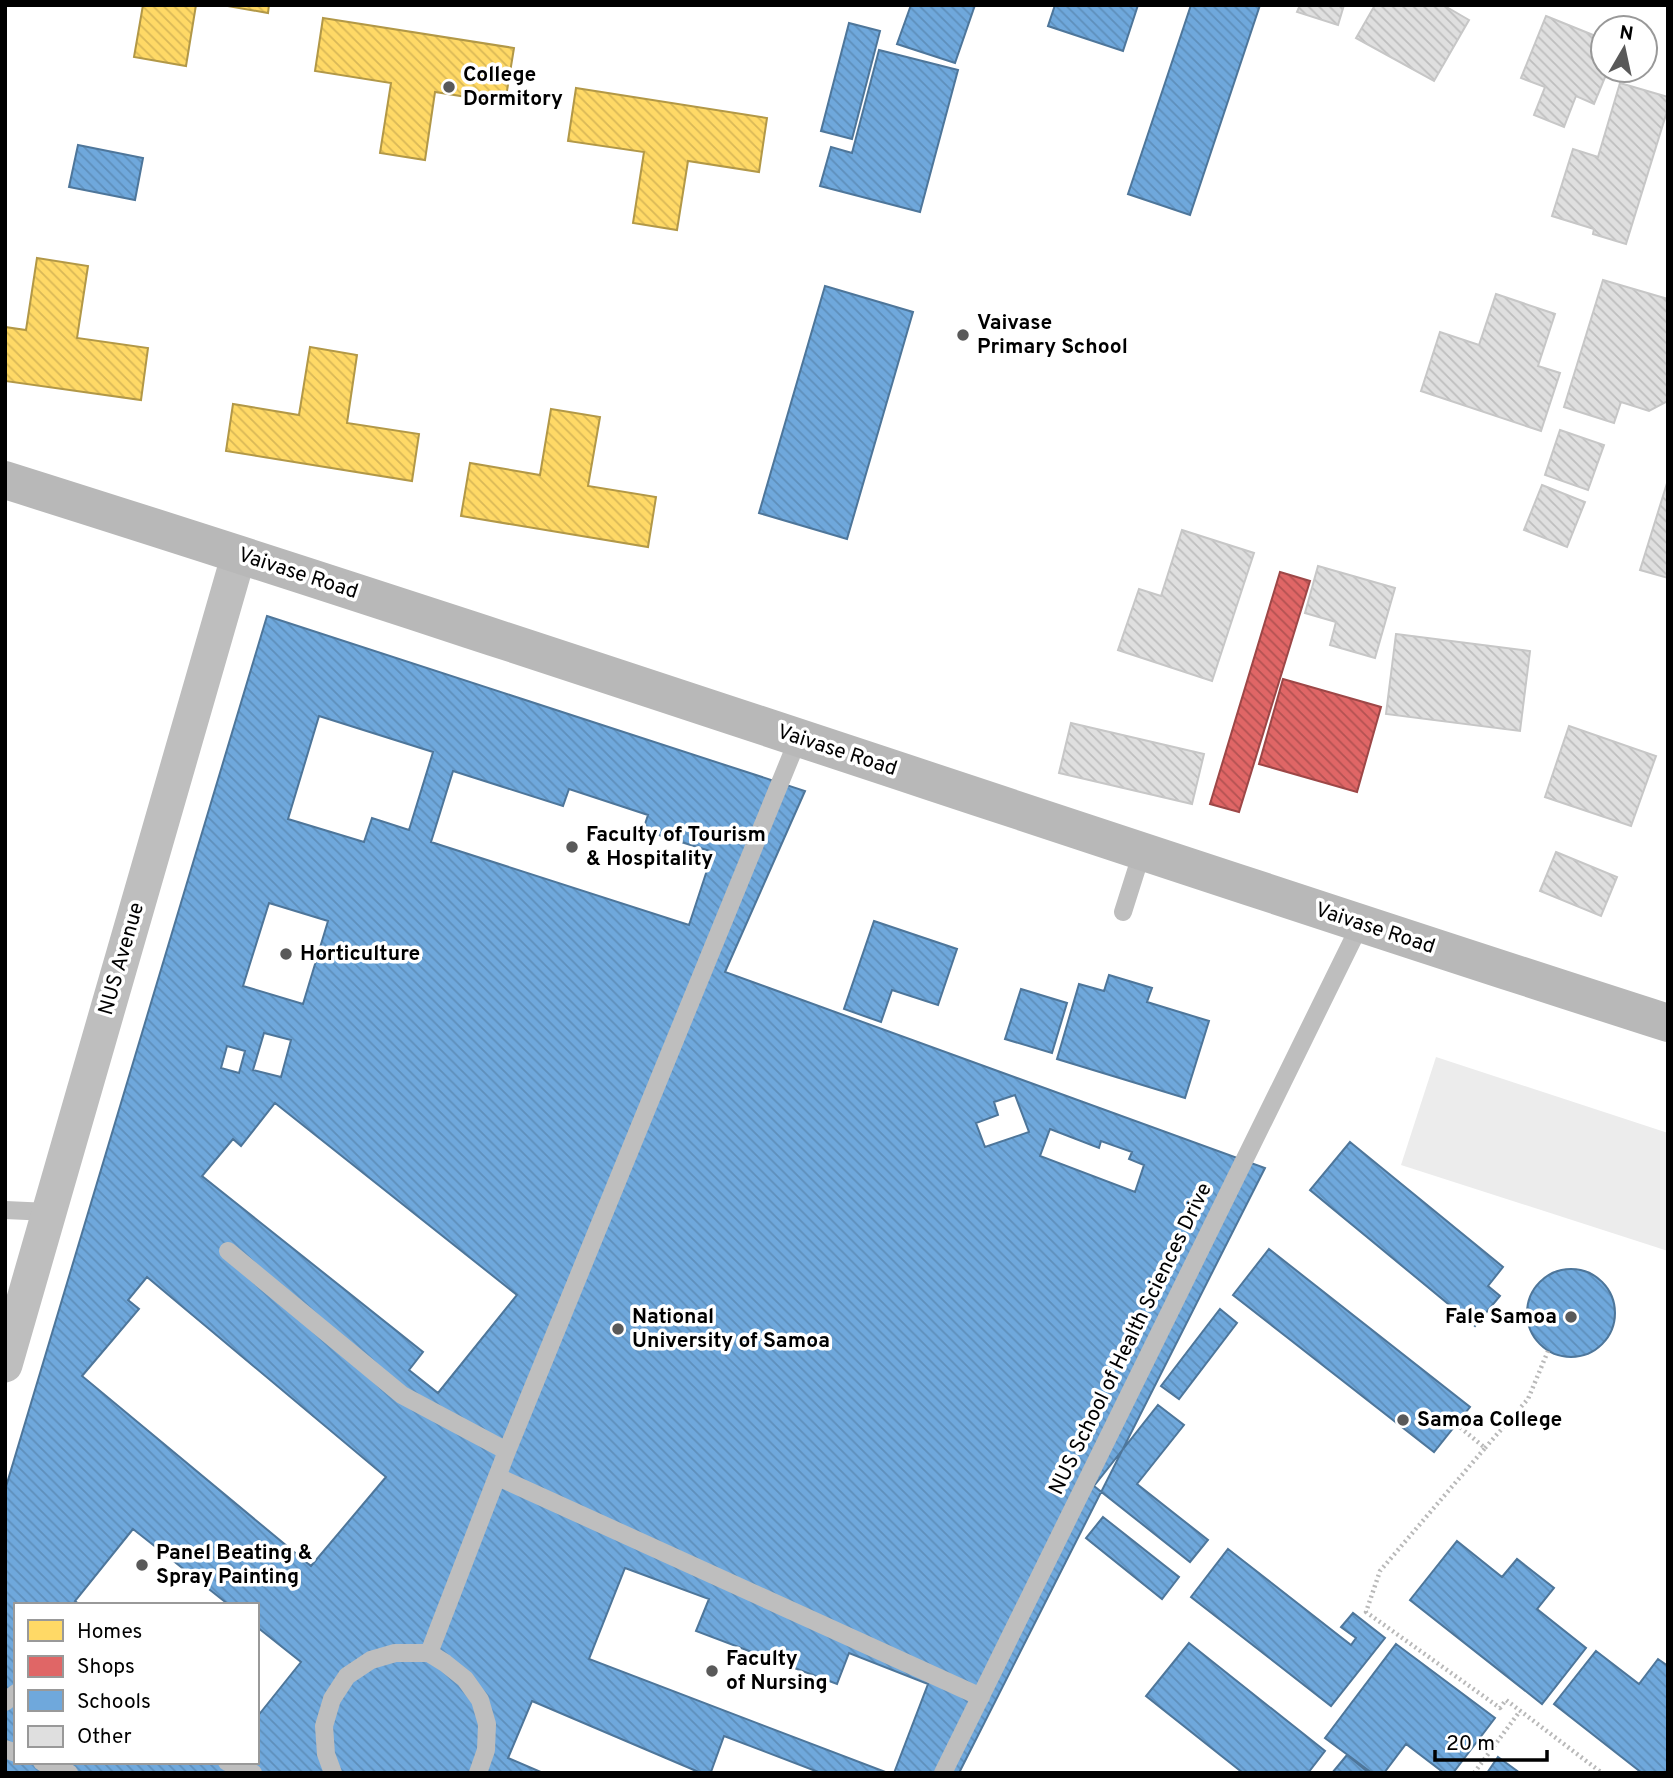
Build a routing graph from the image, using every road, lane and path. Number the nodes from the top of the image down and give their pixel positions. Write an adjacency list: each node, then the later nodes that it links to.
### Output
1 (5, 480): 2 (main road, Vaivase Road)
2 (239, 554): 3 (main road, Vaivase Road); 9 (street, NUS Avenue)
3 (798, 738): 4 (main road, Vaivase Road); 15 (lane)
4 (1142, 852): 5 (lane); 6 (main road, Vaivase Road)
5 (1123, 912)
6 (1360, 925): 7 (main road, Vaivase Road); 18 (lane, NUS School of Health Sciences Drive)
7 (1668, 1023)
8 (5, 1210): 9 (lane)
9 (49, 1212): 12 (street, NUS Avenue)
10 (228, 1251): 15 (lane)
11 (1548, 1351): 14 (path)
12 (5, 1365)
13 (1456, 1424): 14 (path)
14 (1485, 1448): 19 (path)
15 (507, 1451): 16 (lane)
16 (498, 1477): 17 (lane); 18 (lane)
17 (429, 1653): 24 (lane); 25 (lane)
18 (981, 1697): 26 (lane, NUS School of Health Sciences Drive)
19 (1520, 1712): 27 (path); 28 (path)
20 (46, 1764): 22 (lane)
21 (232, 1764): 23 (lane)
22 (69, 1773)
23 (253, 1773)
24 (333, 1773)
25 (478, 1773)
26 (943, 1773)
27 (1474, 1773)
28 (1602, 1773)

